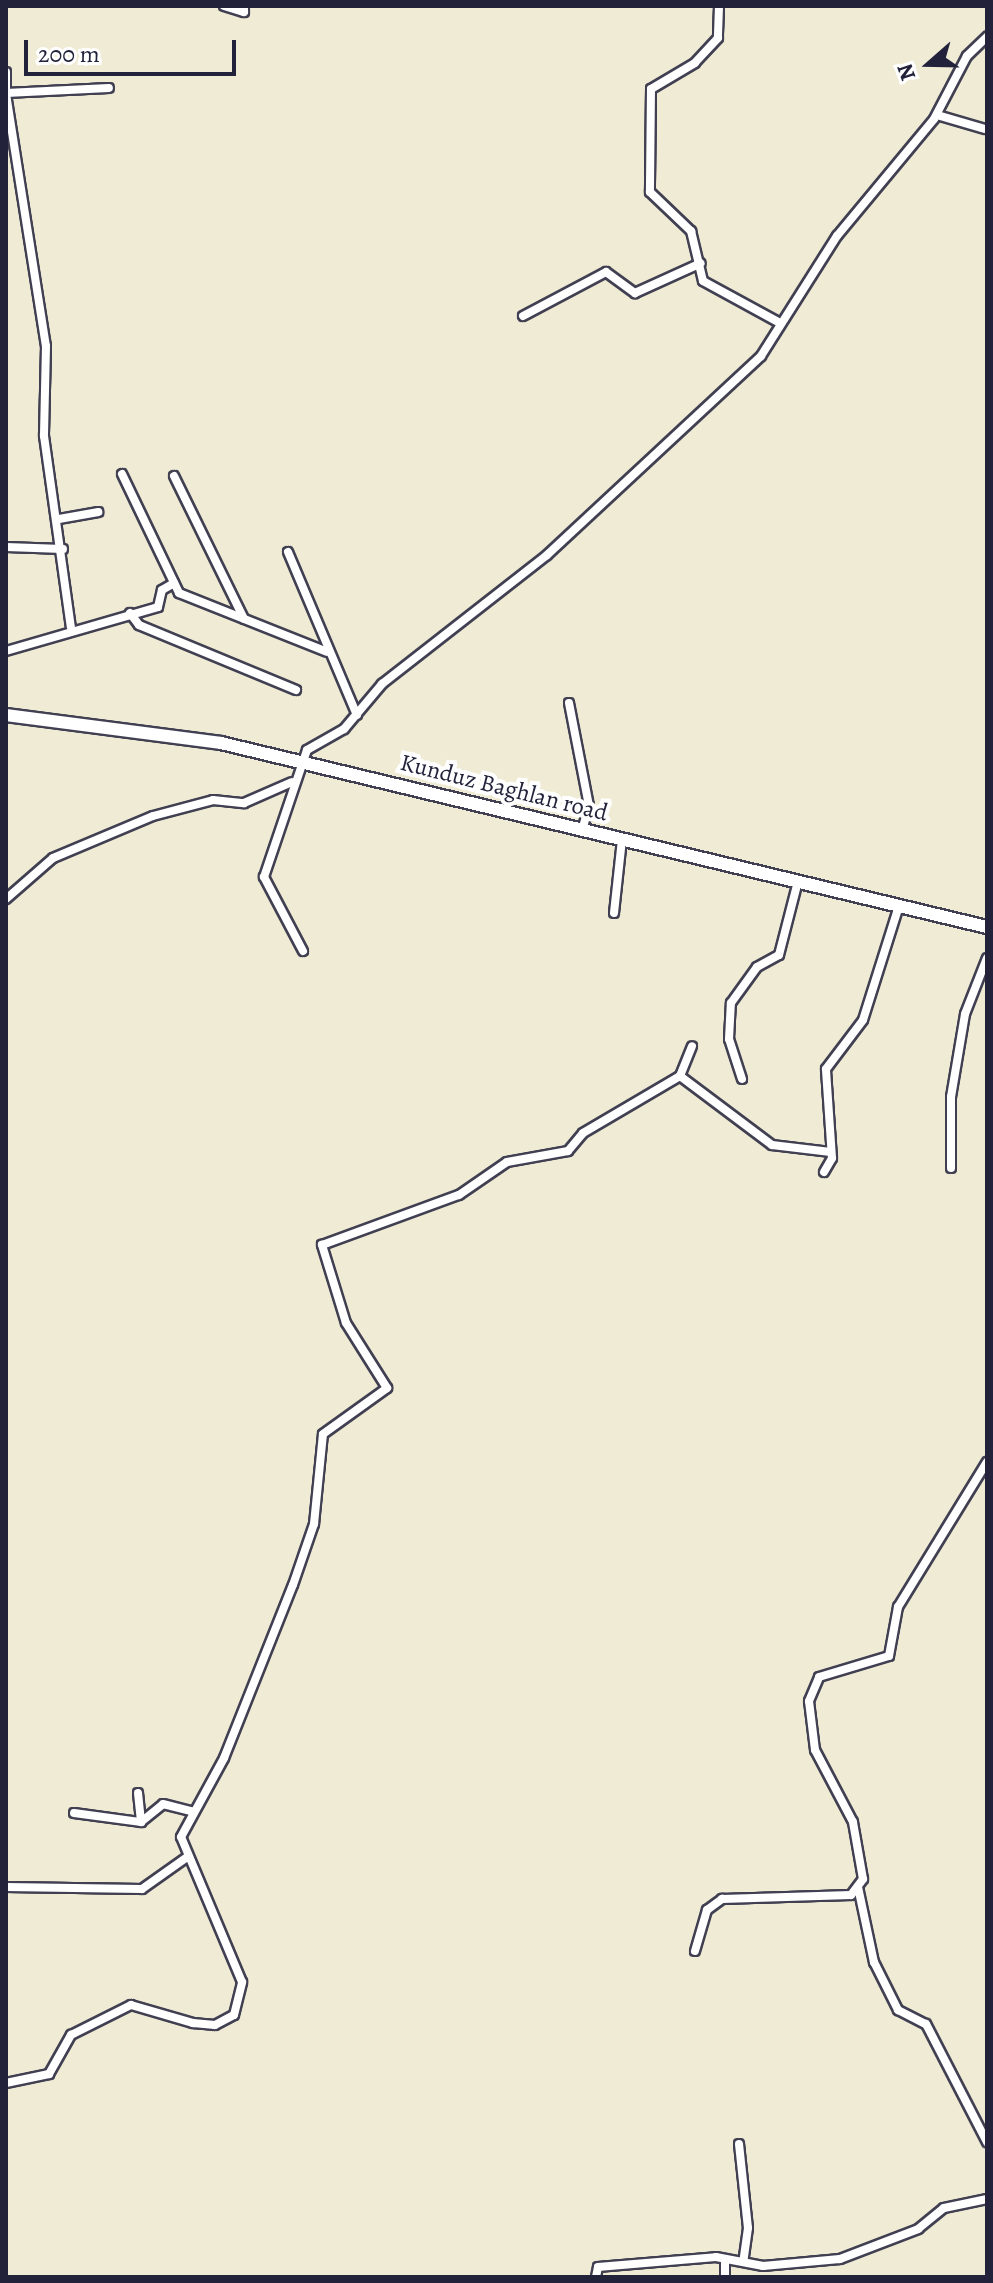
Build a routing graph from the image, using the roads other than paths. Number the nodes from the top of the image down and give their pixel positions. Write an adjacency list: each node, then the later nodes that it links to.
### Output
1 (224, 6): 2 (street)
2 (244, 6)
3 (719, 6): 10 (street)
4 (987, 37): 8 (street)
5 (6, 72): 7 (street)
6 (109, 88): 7 (street)
7 (6, 92): 16 (street)
8 (937, 115): 9 (street); 12 (street)
9 (985, 129)
10 (701, 263): 11 (street); 12 (street)
11 (523, 316)
12 (780, 323): 29 (street)
13 (122, 474): 20 (street)
14 (174, 476): 22 (street)
15 (98, 512): 16 (street)
16 (59, 519): 18 (street)
17 (6, 547): 18 (street)
18 (63, 549): 23 (street)
19 (288, 552): 25 (street)
20 (174, 583): 21 (street); 22 (street)
21 (130, 613): 23 (street); 26 (street)
22 (244, 620): 25 (street)
23 (71, 627): 24 (street)
24 (6, 651)
25 (327, 652): 29 (street)
26 (296, 690)
27 (569, 703): 32 (street)
28 (6, 715): 30 (highway, Kunduz Baghlan road)
29 (357, 715): 30 (street)
30 (302, 764): 31 (street); 32 (highway, Kunduz Baghlan road)
31 (292, 782): 35 (street); 39 (street)
32 (582, 830): 33 (highway, Kunduz Baghlan road)
33 (622, 839): 34 (highway, Kunduz Baghlan road); 37 (street)
34 (798, 881): 36 (highway, Kunduz Baghlan road); 43 (street)
35 (6, 899)
36 (899, 906): 38 (highway, Kunduz Baghlan road); 44 (street)
37 (614, 913)
38 (987, 927)
39 (303, 951)
40 (987, 958): 45 (street)
41 (692, 1046): 42 (street)
42 (680, 1076): 44 (street); 49 (street)
43 (742, 1079)
44 (831, 1152): 46 (street)
45 (951, 1168)
46 (824, 1172)
47 (987, 1462): 53 (street)
48 (138, 1793): 51 (street)
49 (192, 1811): 51 (street); 52 (street)
50 (74, 1813): 51 (street)
51 (141, 1822)
52 (187, 1857): 54 (street); 56 (street)
53 (858, 1886): 55 (street); 57 (street)
54 (6, 1887)
55 (695, 1951)
56 (6, 2083)
57 (987, 2142)
58 (739, 2144): 61 (street)
59 (987, 2199): 61 (street)
60 (725, 2259): 61 (street); 62 (street); 63 (street)
61 (743, 2262)
62 (596, 2277)
63 (725, 2277)

